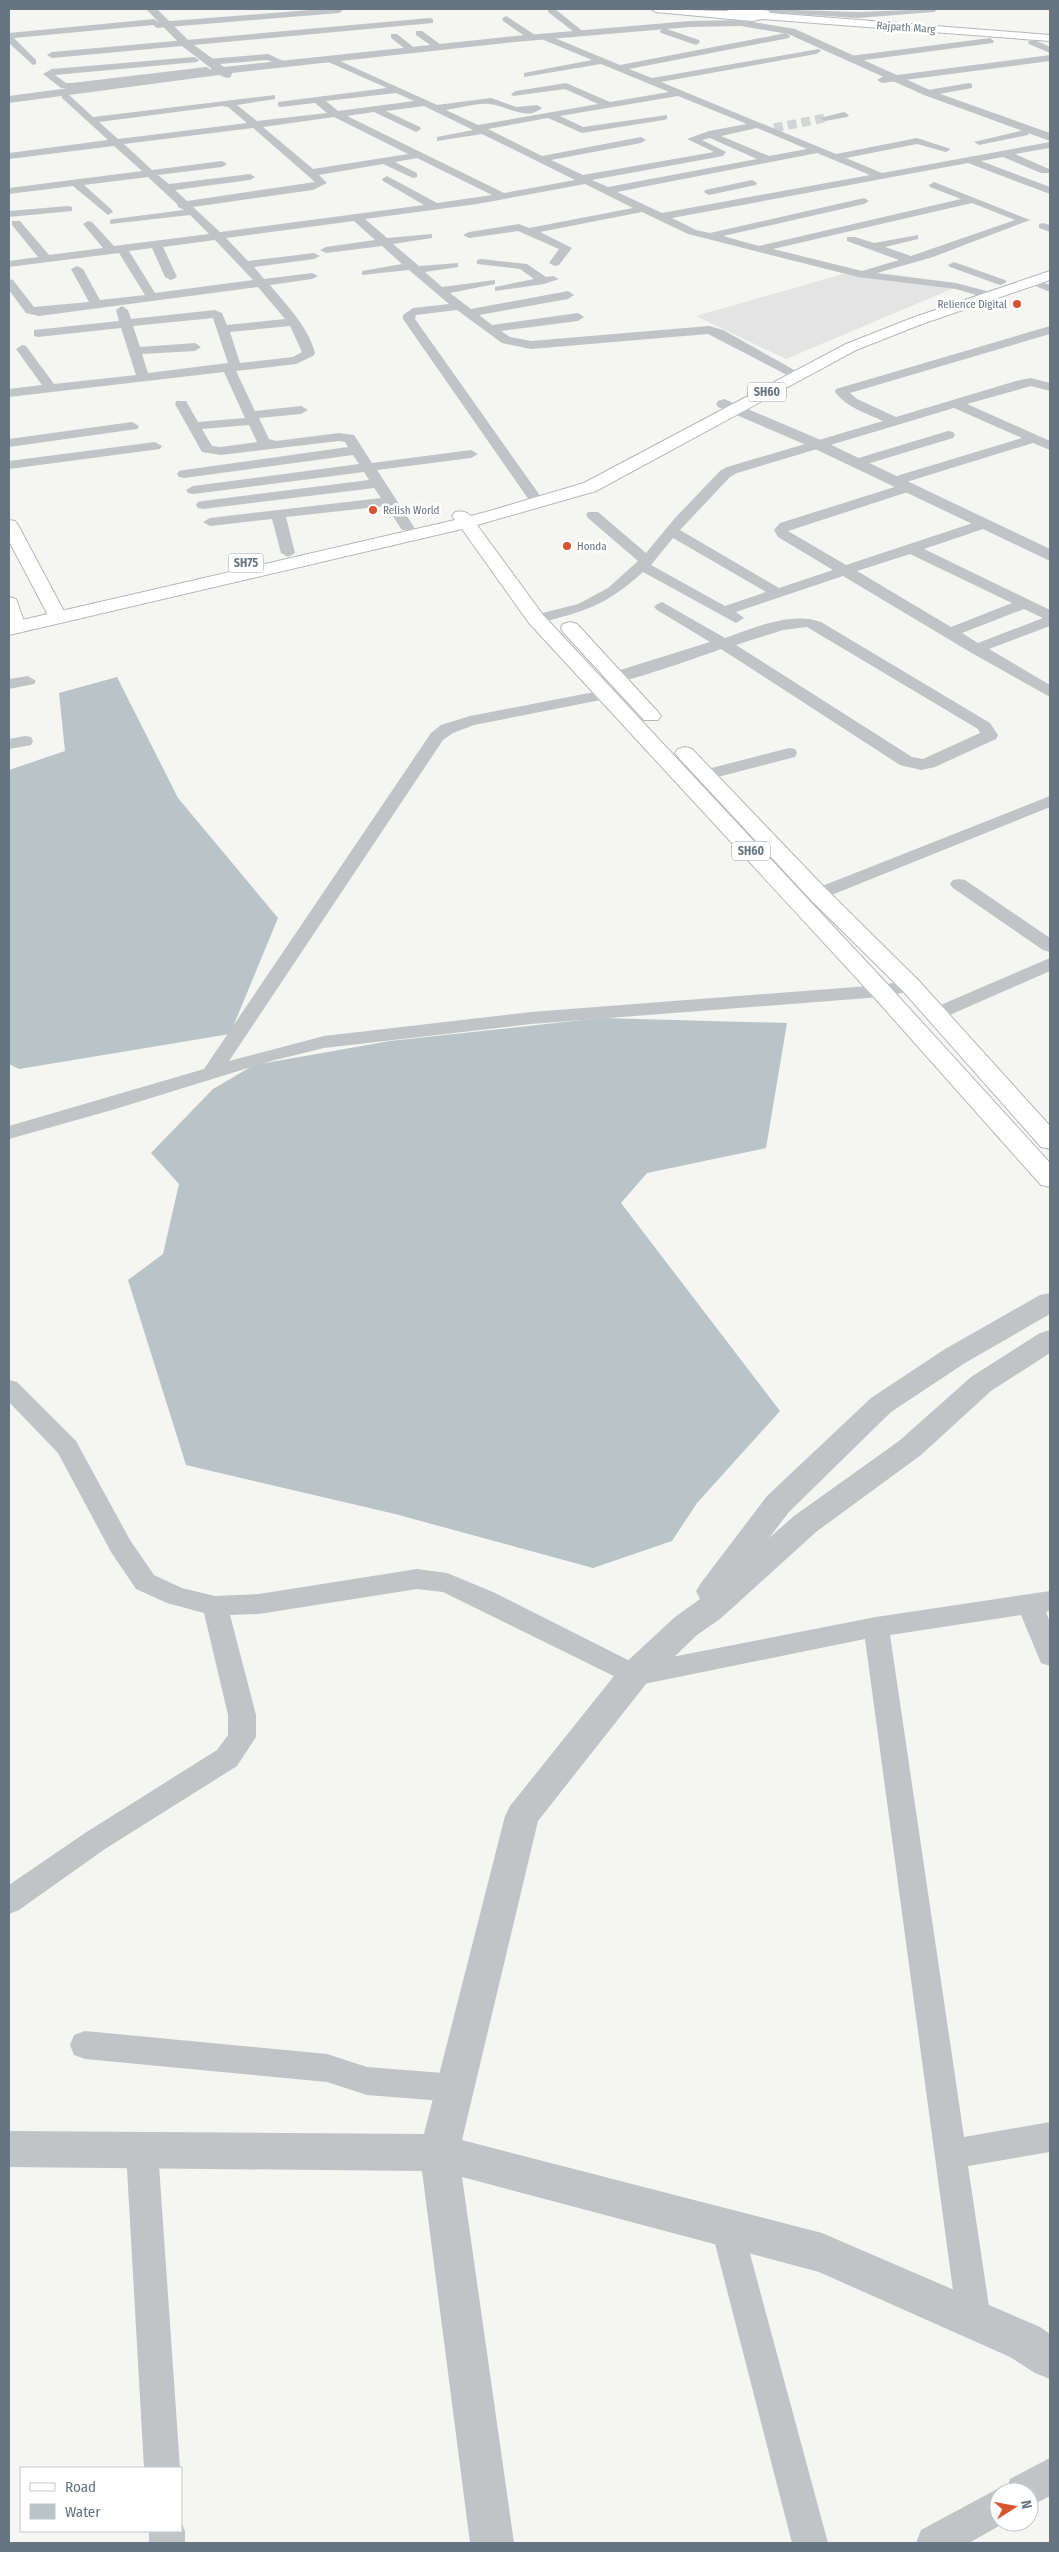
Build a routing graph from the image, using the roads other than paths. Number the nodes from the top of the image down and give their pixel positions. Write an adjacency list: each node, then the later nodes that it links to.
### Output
1 (148, 9): 2 (street); 17 (street)
2 (166, 9)
3 (656, 9): 15 (main road)
4 (706, 9): 15 (main road)
5 (752, 9): 12 (main road); 15 (main road)
6 (866, 9): 13 (street)
7 (934, 9): 13 (street)
8 (339, 10): 17 (street)
9 (551, 10): 21 (street)
10 (824, 11): 12 (street); 13 (street)
11 (419, 13): 16 (street)
12 (764, 13): 15 (main road); 25 (main road, Rajpath Marg)
13 (876, 14)
14 (506, 19): 27 (street)
15 (737, 19): 19 (street); 21 (street); 24 (street); 41 (street)
16 (430, 21): 18 (street); 31 (street)
17 (160, 24): 31 (street); 32 (street)
18 (440, 28)
19 (664, 31): 27 (street); 29 (street)
20 (419, 33): 34 (street)
21 (581, 33): 27 (street)
22 (930, 34): 33 (street)
23 (394, 36): 36 (street)
24 (786, 36): 38 (street); 50 (street)
25 (1050, 36)
26 (9, 37): 32 (street); 46 (street)
27 (541, 38): 34 (street); 44 (street); 45 (street)
28 (990, 41): 33 (street)
29 (696, 42)
30 (1032, 42): 37 (street)
31 (182, 44): 35 (street); 43 (street); 53 (street)
32 (42, 45): 35 (street); 52 (street)
33 (955, 46): 41 (street); 49 (street)
34 (439, 47): 36 (street)
35 (112, 50): 42 (street)
36 (412, 50): 45 (street)
37 (1050, 50)
38 (816, 51): 56 (street); 57 (street)
39 (618, 56): 44 (street)
40 (1050, 58): 47 (street)
41 (850, 59): 55 (street)
42 (119, 60)
43 (194, 60): 52 (street); 53 (street)
44 (599, 60): 50 (street); 54 (street)
45 (332, 61): 48 (street); 53 (street); 61 (street)
46 (33, 62)
47 (1020, 62): 49 (street); 51 (street)
48 (284, 64): 53 (street); 53 (street)
49 (996, 65): 55 (street)
50 (617, 68): 57 (street)
51 (1035, 68)
52 (66, 71): 60 (street)
53 (215, 71): 58 (street); 60 (street)
54 (526, 75)
55 (895, 78): 56 (street); 64 (street)
56 (882, 80): 90 (street)
57 (650, 81): 63 (street)
58 (192, 86): 60 (street); 73 (street)
59 (969, 86): 64 (street)
60 (123, 87): 66 (street); 69 (street)
61 (398, 90): 68 (street); 72 (street)
62 (539, 90): 65 (street); 75 (street); 78 (street)
63 (678, 93): 70 (street); 86 (street)
64 (928, 93): 92 (street)
65 (516, 94)
66 (65, 96): 69 (street); 83 (street)
67 (272, 96): 71 (street)
68 (318, 100): 74 (street); 79 (street)
69 (9, 102)
70 (628, 102): 75 (street); 80 (street)
71 (227, 103): 73 (street); 85 (street)
72 (425, 103): 76 (street); 77 (street)
73 (215, 104): 83 (street)
74 (281, 104)
75 (609, 105): 78 (street)
76 (436, 108): 80 (street); 88 (street)
77 (375, 109): 79 (street); 87 (street)
78 (582, 110): 80 (street)
79 (335, 114): 85 (street); 104 (street)
80 (550, 115): 88 (street)
81 (844, 115): 82 (street)
82 (825, 118)
83 (90, 120): 97 (street)
84 (712, 122): 89 (street)
85 (256, 124): 97 (street); 119 (street)
86 (766, 128): 89 (street); 101 (street)
87 (416, 130)
88 (480, 130): 94 (street); 107 (street)
89 (730, 130): 91 (street); 93 (street)
90 (1024, 133): 98 (street); 99 (street)
91 (709, 134): 109 (street); 126 (street)
92 (1050, 137)
93 (748, 138)
94 (441, 139)
95 (50, 140): 100 (street)
96 (641, 140): 107 (street)
97 (117, 143): 100 (street); 118 (street)
98 (1050, 143): 103 (street)
99 (972, 144)
100 (64, 149): 105 (street); 124 (street)
101 (819, 150): 106 (street); 109 (street)
102 (927, 153): 106 (street)
103 (1003, 153): 110 (street); 117 (street)
104 (418, 155): 108 (street); 136 (street)
105 (9, 156)
106 (835, 157): 114 (street)
107 (540, 159): 116 (street)
108 (385, 160): 119 (street); 121 (street)
109 (769, 160): 132 (street)
110 (969, 160): 115 (street); 134 (street)
111 (880, 163): 114 (street)
112 (222, 164): 118 (street)
113 (582, 167): 116 (street)
114 (860, 167): 122 (street)
115 (929, 167): 120 (street); 122 (street)
116 (563, 170): 126 (street)
117 (1045, 171)
118 (148, 173): 124 (street); 130 (street)
119 (310, 173): 137 (street)
120 (947, 174)
121 (413, 175)
122 (881, 176): 140 (street)
123 (250, 177): 130 (street)
124 (100, 179): 127 (street)
125 (387, 179): 142 (street)
126 (582, 180): 132 (street); 136 (street)
127 (76, 182): 131 (street); 146 (street)
128 (752, 183): 135 (street)
129 (934, 185): 138 (street)
130 (164, 188): 143 (street)
131 (9, 191)
132 (605, 191): 139 (street)
133 (840, 191): 152 (street)
134 (1050, 191)
135 (695, 195)
136 (502, 196): 142 (street)
137 (236, 198): 143 (street); 158 (street)
138 (972, 200): 173 (street); 178 (street)
139 (626, 201): 144 (street); 147 (street)
140 (745, 201): 151 (street); 152 (street)
141 (657, 203): 144 (street)
142 (436, 206): 150 (street)
143 (186, 208): 153 (street); 161 (street)
144 (640, 208): 151 (street); 159 (street)
145 (68, 209): 149 (street)
146 (108, 212)
147 (571, 212)
148 (285, 213): 156 (street)
149 (9, 214)
150 (356, 217): 156 (street); 166 (street)
151 (659, 217): 163 (street)
152 (787, 219): 163 (street)
153 (114, 222)
154 (16, 223): 177 (street)
155 (88, 224): 172 (street)
156 (297, 225): 158 (street)
157 (904, 227): 165 (street)
158 (264, 230): 161 (street)
159 (529, 231): 160 (street); 170 (street)
160 (470, 235)
161 (216, 236): 168 (street); 182 (street)
162 (428, 236): 166 (street)
163 (709, 237): 173 (street)
164 (914, 237): 171 (street)
165 (851, 240): 171 (street); 175 (street)
166 (384, 242): 174 (street); 186 (street)
167 (526, 243): 170 (street)
168 (156, 244): 172 (street); 192 (street)
169 (499, 244): 181 (street)
170 (563, 246): 179 (street)
171 (872, 247): 178 (street)
172 (116, 249): 177 (street); 204 (street)
173 (759, 249): 175 (street)
174 (326, 250)
175 (783, 255): 189 (street)
176 (314, 256): 182 (street)
177 (46, 259): 180 (street)
178 (910, 260): 189 (street)
179 (555, 263)
180 (9, 264)
181 (499, 264): 194 (street); 199 (street)
182 (245, 265): 197 (street)
183 (454, 265): 186 (street)
184 (954, 265): 198 (street)
185 (1050, 267): 198 (main road, SH60)
186 (413, 268): 188 (street); 201 (street)
187 (77, 269): 207 (street)
188 (366, 273)
189 (858, 274): 202 (street)
190 (1050, 275): 195 (main road, SH60)
191 (312, 276): 197 (street)
192 (171, 277)
193 (558, 278): 194 (street)
194 (544, 281): 199 (street)
195 (1032, 281): 200 (street); 202 (main road, SH60)
196 (9, 282): 207 (street)
197 (261, 282): 204 (street); 210 (street)
198 (1001, 282): 202 (main road, SH60)
199 (495, 285): 201 (street); 206 (street)
200 (1050, 288)
201 (440, 291): 208 (street)
202 (983, 293): 221 (main road, SH60)
203 (568, 295): 206 (street)
204 (152, 297): 205 (street)
205 (120, 302): 207 (street); 211 (street)
206 (517, 304): 208 (street)
207 (97, 305)
208 (464, 309): 213 (street); 251 (street)
209 (578, 317): 213 (street)
210 (294, 322): 212 (street); 219 (street)
211 (126, 323): 212 (street); 214 (street); 218 (street)
212 (223, 329): 219 (street)
213 (490, 329): 221 (street)
214 (38, 333)
215 (1047, 334): 231 (street)
216 (195, 347): 218 (street)
217 (22, 349): 223 (street)
218 (135, 352): 220 (street)
219 (232, 364): 220 (street); 230 (street)
220 (141, 371): 223 (street)
221 (792, 372): 227 (main road, SH60)
222 (1050, 386): 225 (street)
223 (50, 388): 224 (street)
224 (9, 393)
225 (954, 403): 229 (street); 235 (street)
226 (181, 404): 233 (street)
227 (730, 407): 237 (street); 251 (main road, SH60); 256 (main road, SH60)
228 (301, 410): 230 (street)
229 (909, 416): 231 (street); 234 (street)
230 (254, 418): 233 (street); 238 (street)
231 (895, 421): 237 (street)
232 (132, 426): 236 (street)
233 (194, 426): 238 (street)
234 (948, 435): 242 (street); 244 (street)
235 (1033, 438): 240 (street); 242 (street)
236 (9, 443)
237 (817, 444): 244 (street); 261 (street)
238 (268, 445): 241 (street)
239 (155, 446): 245 (street)
240 (1050, 446)
241 (357, 450): 246 (street); 247 (street)
242 (986, 453): 249 (street)
243 (471, 454): 246 (street)
244 (857, 463): 249 (street)
245 (9, 465)
246 (368, 467): 248 (street); 250 (street)
247 (184, 474)
248 (378, 483): 252 (street); 253 (street)
249 (902, 484): 258 (street); 266 (street)
250 (192, 490)
251 (534, 497): 256 (main road, SH60)
252 (390, 501): 254 (street); 260 (street)
253 (203, 505)
254 (278, 514): 257 (street); 263 (street)
255 (593, 515): 265 (street)
256 (475, 517): 260 (main road, SH75); 271 (main road, SH75); 273 (main road, SH60)
257 (210, 522)
258 (984, 524): 262 (street); 264 (street)
259 (9, 525): 271 (main road)
260 (407, 527): 263 (main road, SH75)
261 (672, 531): 265 (street); 267 (street)
262 (912, 549): 266 (street); 268 (street)
263 (288, 553): 271 (main road, SH75)
264 (1050, 556)
265 (645, 563): 270 (street); 273 (street)
266 (844, 572): 267 (street); 277 (street)
267 (778, 593): 270 (street)
268 (1024, 604): 272 (street); 277 (street)
269 (662, 607): 278 (street)
270 (724, 611): 276 (street)
271 (56, 612): 274 (main road, SH75)
272 (1050, 616)
273 (547, 617): 282 (main road, SH60)
274 (11, 618)
275 (1050, 621): 279 (street)
276 (760, 633): 278 (street); 278 (street)
277 (949, 633): 279 (street)
278 (724, 644): 282 (street)
279 (976, 648): 283 (street)
280 (28, 681): 281 (street)
281 (9, 684)
282 (610, 687): 285 (main road, SH60); 292 (main road, SH60); 294 (street)
283 (1050, 692)
284 (789, 753): 285 (street)
285 (706, 775): 288 (main road, SH60)
286 (1050, 801): 288 (street)
287 (959, 884): 289 (street)
288 (818, 894): 291 (main road, SH60)
289 (1050, 946)
290 (1050, 964): 293 (street)
291 (911, 986): 292 (street); 293 (main road, SH60)
292 (881, 991): 294 (street); 297 (main road, SH60)
293 (936, 1014): 296 (main road, SH60)
294 (212, 1073): 295 (street)
295 (9, 1132)
296 (1050, 1141)
297 (1050, 1179)
298 (1050, 1302): 303 (street)
299 (1050, 1340): 303 (street)
300 (9, 1388): 302 (street)
301 (1040, 1603): 304 (street); 305 (street)
302 (215, 1606): 306 (street); 307 (street)
303 (686, 1626): 306 (street)
304 (876, 1627): 306 (street); 314 (street)
305 (1050, 1656)
306 (634, 1675): 309 (street)
307 (9, 1901)
308 (85, 2045): 309 (street)
309 (456, 2088): 313 (street)
310 (1050, 2136): 314 (street)
311 (9, 2150): 312 (street)
312 (142, 2151): 313 (street); 318 (street)
313 (439, 2153): 315 (street); 322 (street)
314 (950, 2154): 316 (street)
315 (727, 2228): 316 (street); 323 (street)
316 (974, 2320): 317 (street)
317 (1050, 2358)
318 (162, 2467)
319 (1050, 2476): 320 (street)
320 (1039, 2483)
321 (989, 2512): 324 (street)
322 (492, 2543)
323 (810, 2543)
324 (934, 2543)

